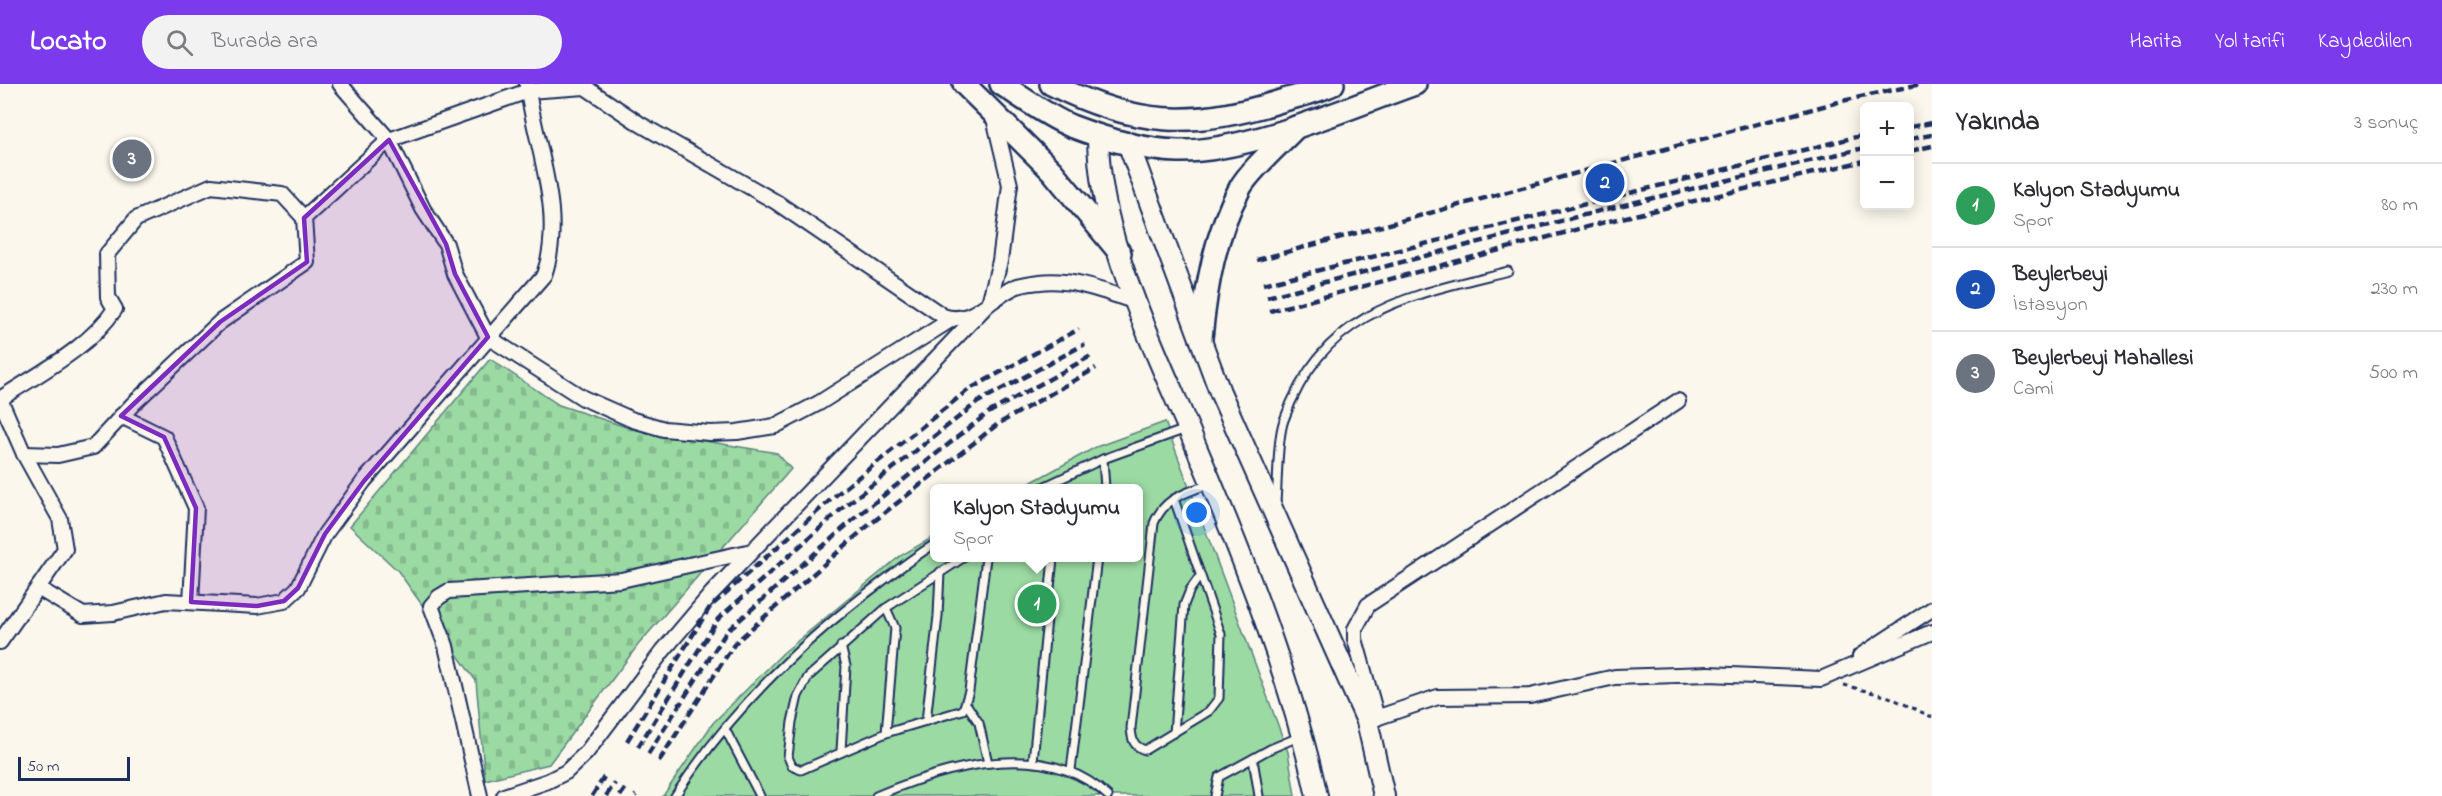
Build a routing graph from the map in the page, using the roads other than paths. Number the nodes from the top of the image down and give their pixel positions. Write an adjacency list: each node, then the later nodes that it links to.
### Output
1 (964, 84): 10 (main road)
2 (1000, 84): 13 (main road)
3 (1051, 84): 9 (main road)
4 (1333, 84): 11 (main road)
5 (1415, 84): 12 (main road)
6 (342, 85): 14 (street)
7 (583, 86): 8 (street); 21 (street)
8 (527, 87): 14 (street); 22 (street)
9 (1107, 107): 11 (main road); 13 (main road)
10 (993, 110): 17 (main road); 20 (street)
11 (1127, 113): 15 (main road)
12 (1299, 124): 15 (main road); 23 (main road)
13 (1098, 135): 15 (main road); 17 (street)
14 (389, 141): 16 (street); 22 (street)
15 (1128, 143): 23 (street)
16 (304, 218): 24 (street); 26 (street)
17 (1120, 253): 19 (street)
18 (1508, 271): 34 (lane)
19 (1136, 302): 20 (street); 27 (street)
20 (989, 303): 21 (street); 36 (street)
21 (952, 319): 22 (street)
22 (488, 337): 44 (street)
23 (1201, 338): 34 (street)
24 (0, 399): 28 (street)
25 (1677, 401): 52 (street)
26 (122, 416): 28 (street); 44 (street)
27 (1189, 428): 29 (lane); 30 (street)
28 (24, 454): 43 (street)
29 (1103, 459): 31 (lane); 32 (lane)
30 (1212, 483): 33 (lane); 57 (street)
31 (1055, 484)
32 (1105, 484)
33 (1174, 499): 42 (lane); 56 (lane)
34 (1275, 513): 52 (street)
35 (930, 548): 54 (lane)
36 (752, 551): 63 (street); 64 (street)
37 (956, 562): 41 (lane)
38 (985, 562): 51 (lane)
39 (1053, 562): 60 (lane)
40 (1097, 562): 62 (lane)
41 (940, 572): 45 (lane); 53 (lane)
42 (1200, 576): 56 (lane); 56 (lane)
43 (38, 588): 44 (street); 48 (street)
44 (190, 602)
45 (886, 608): 49 (lane); 55 (lane)
46 (1932, 609): 50 (street)
47 (1932, 632): 50 (street)
48 (0, 642)
49 (841, 646): 58 (lane); 58 (lane)
50 (1827, 676): 52 (street)
51 (967, 705): 53 (lane); 61 (lane)
52 (1372, 719): 72 (street)
53 (926, 721): 55 (lane)
54 (725, 729): 65 (lane); 66 (lane)
55 (885, 733): 58 (lane)
56 (1174, 733)
57 (1303, 735): 59 (lane); 71 (street)
58 (841, 752)
59 (1253, 759): 69 (lane); 70 (lane)
60 (1033, 761): 61 (lane); 62 (lane)
61 (988, 763): 67 (lane)
62 (1071, 770): 68 (lane)
63 (480, 796)
64 (504, 796)
65 (675, 796)
66 (760, 796)
67 (876, 796)
68 (1108, 796)
69 (1215, 796)
70 (1259, 796)
71 (1317, 796)
72 (1384, 796)

